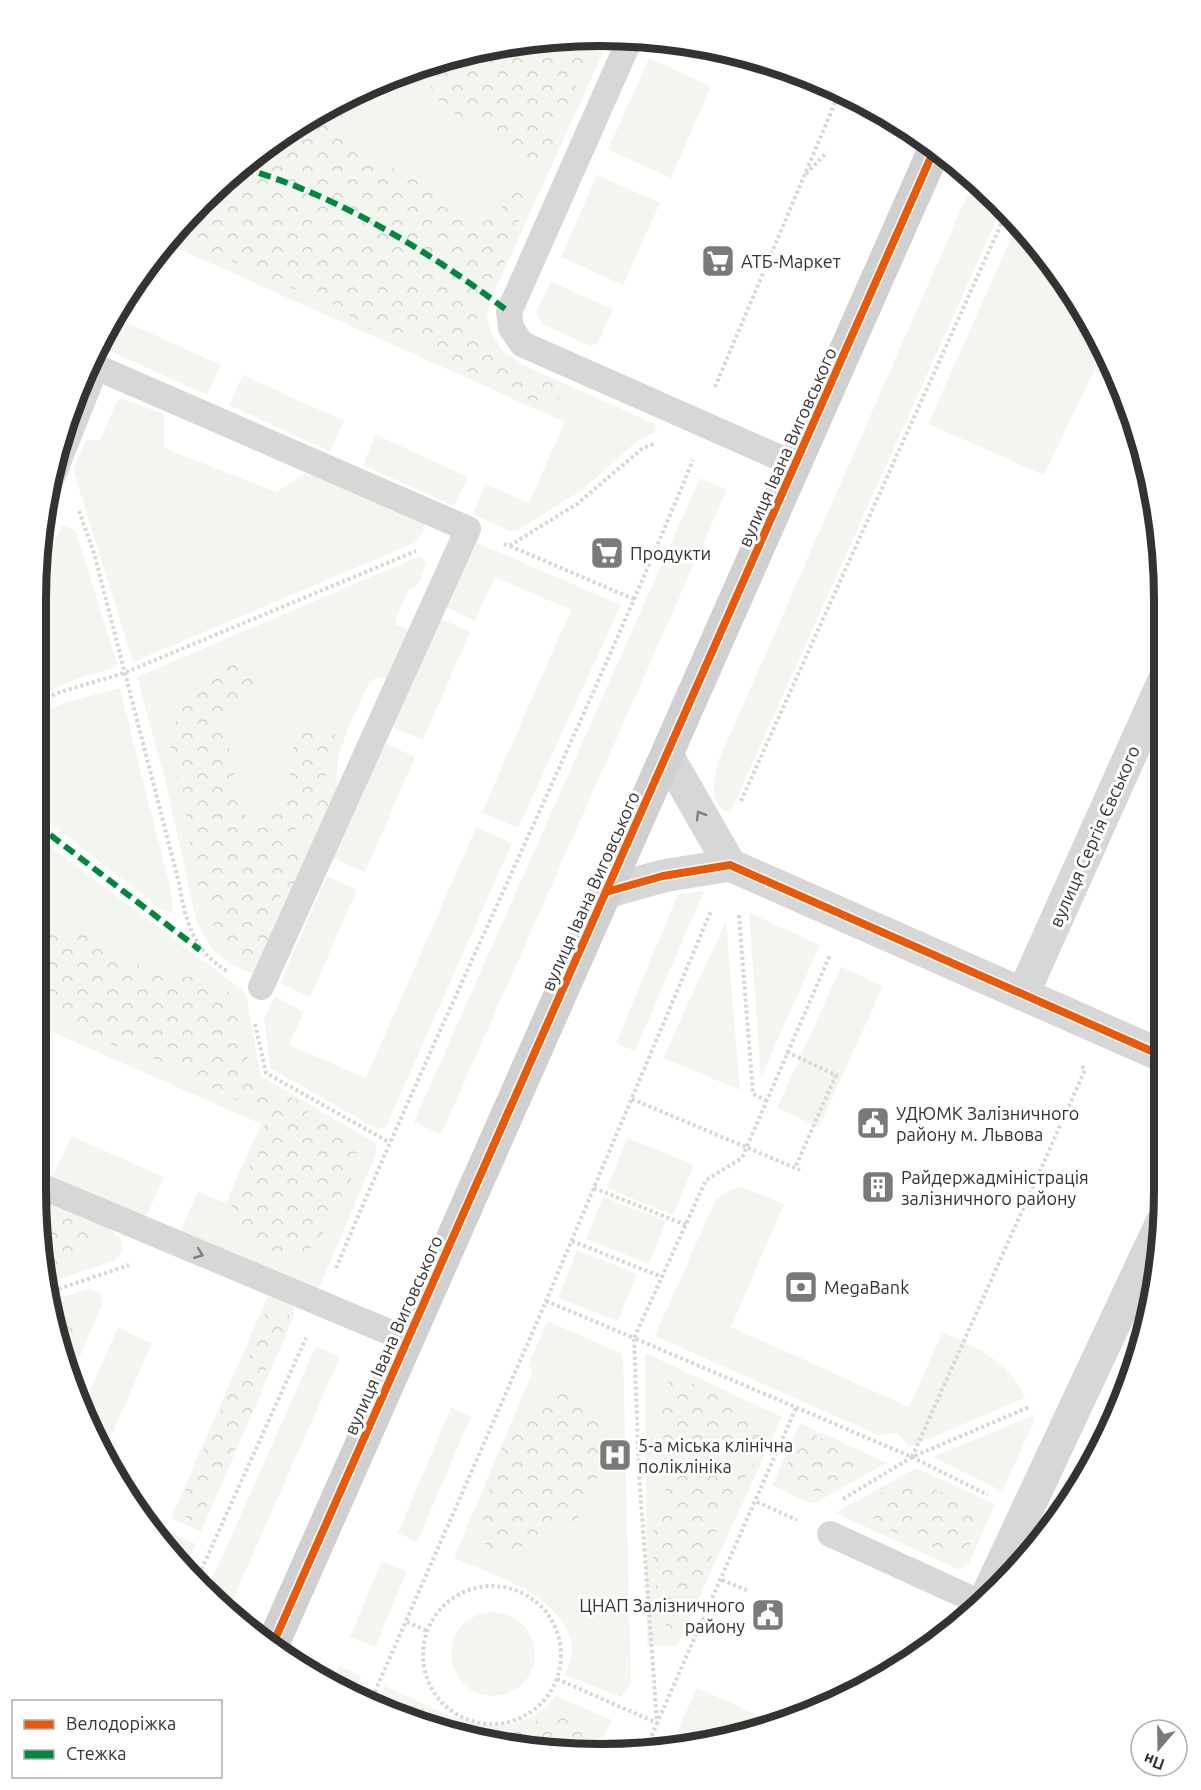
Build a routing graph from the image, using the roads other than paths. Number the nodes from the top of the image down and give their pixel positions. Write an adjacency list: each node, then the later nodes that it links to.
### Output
1 (626, 47): 4 (lane)
2 (931, 156): 4 (main road, вулиця Івана Виговського)
3 (98, 367): 9 (lane)
4 (796, 465): 6 (main road, вулиця Івана Виговського)
5 (1154, 702): 10 (street, вулиця Сергія Євського)
6 (667, 755): 7 (street, one-way to 6); 8 (main road, вулиця Івана Виговського)
7 (730, 865): 8 (street); 10 (street)
8 (606, 892): 14 (main road, вулиця Івана Виговського)
9 (261, 987)
10 (1023, 994): 11 (street)
11 (1154, 1053)
12 (47, 1189): 14 (lane, one-way to 14)
13 (1151, 1245): 16 (street)
14 (408, 1340): 18 (main road, вулиця Івана Виговського)
15 (830, 1534): 17 (lane)
16 (997, 1576)
17 (973, 1599)
18 (276, 1638)

